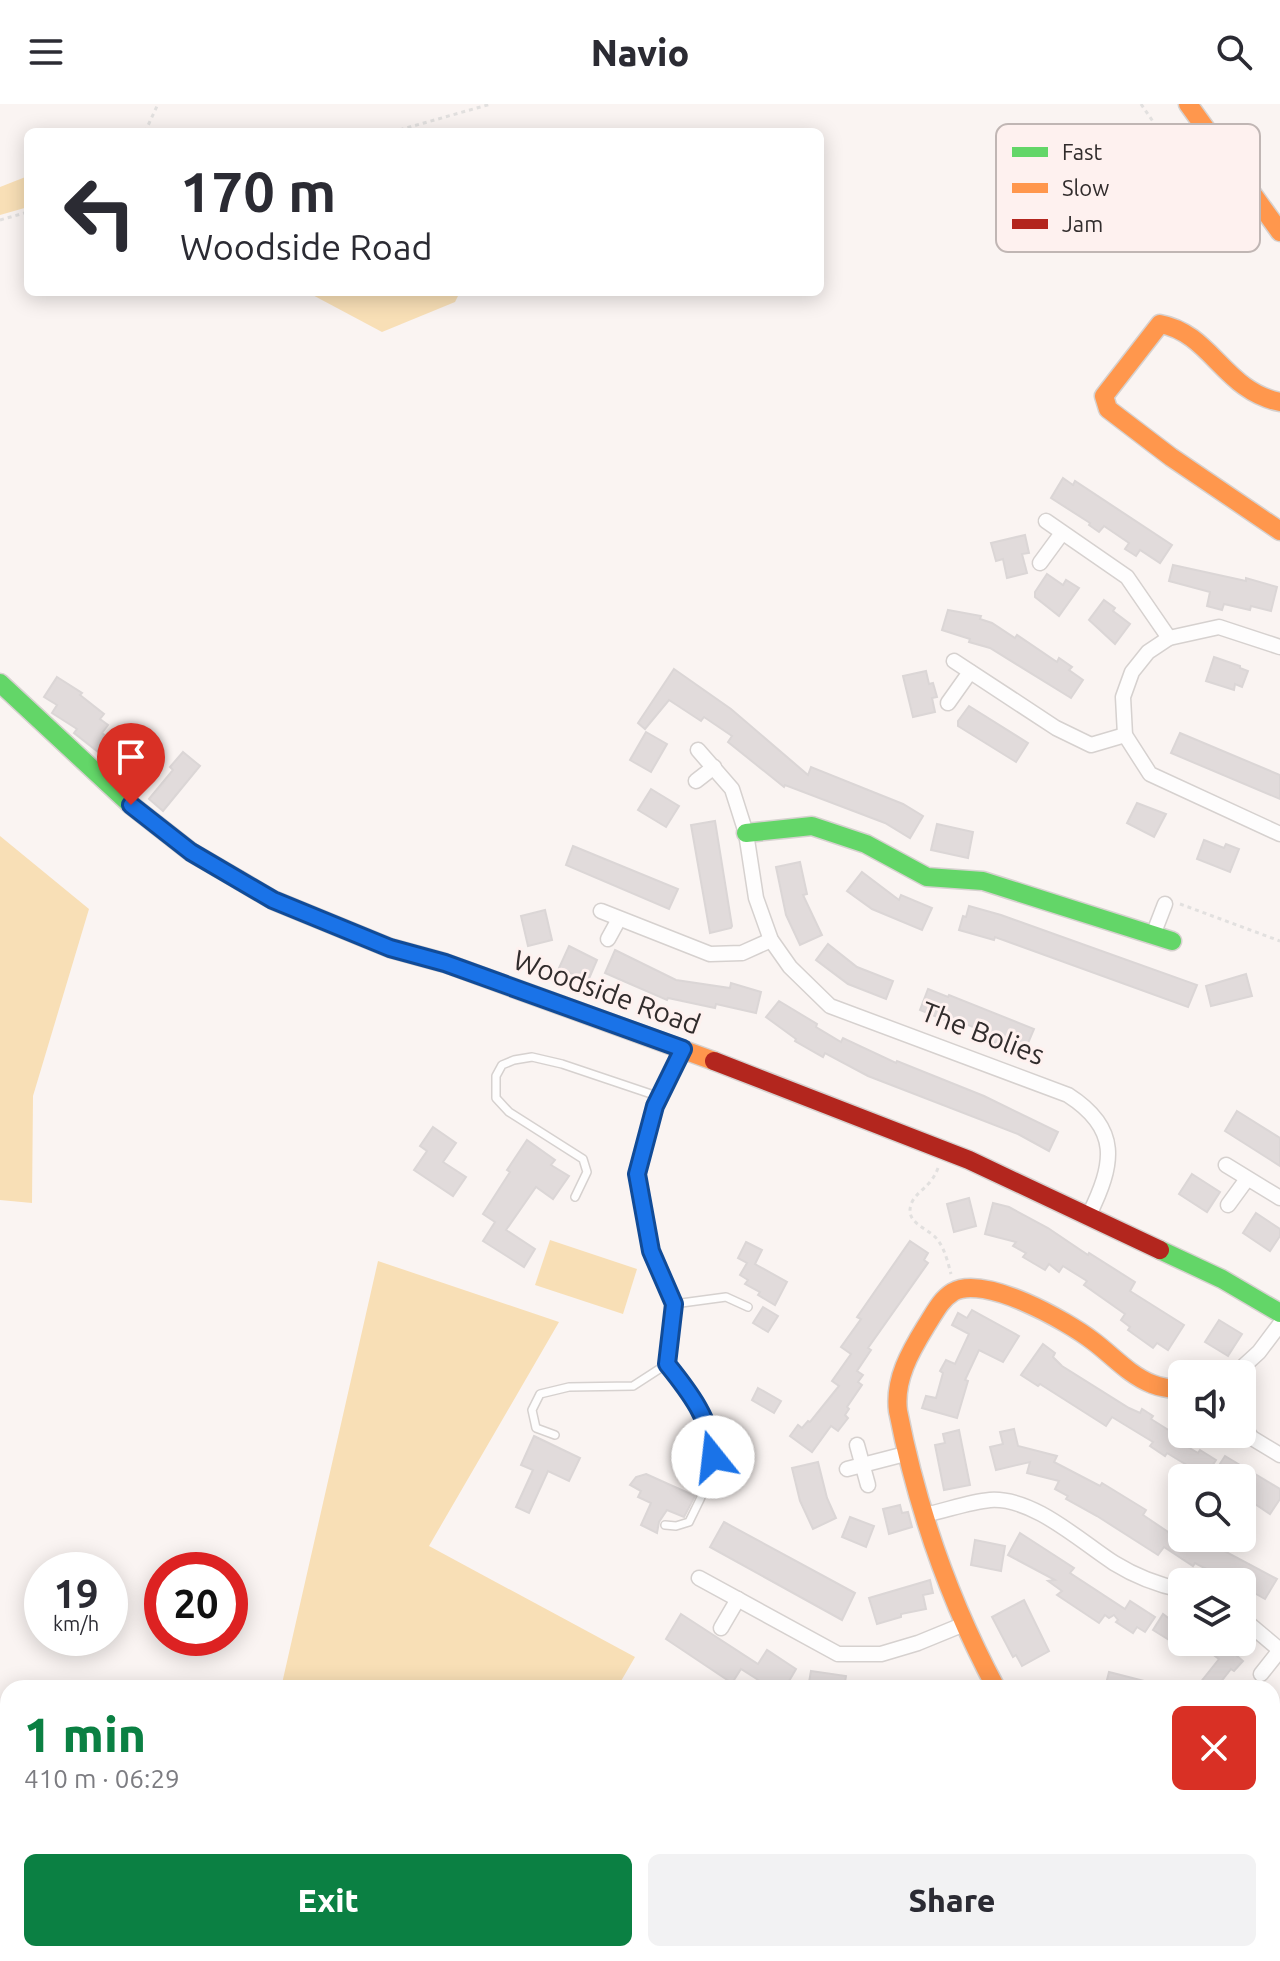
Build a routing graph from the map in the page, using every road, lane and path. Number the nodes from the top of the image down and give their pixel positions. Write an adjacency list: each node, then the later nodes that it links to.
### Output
1 (158, 104): 7 (path)
2 (491, 104): 8 (path)
3 (1141, 104): 6 (path)
4 (1176, 104): 5 (street)
5 (1192, 111)
6 (1155, 124)
7 (147, 128)
8 (406, 128)
9 (1261, 207): 12 (main road)
10 (24, 213): 11 (path)
11 (0, 220)
12 (1280, 232)
13 (1280, 402): 15 (main road)
14 (1046, 521): 16 (street)
15 (1280, 531)
16 (1062, 533): 17 (street); 18 (street)
17 (1040, 563)
18 (1169, 638): 19 (street); 24 (street)
19 (1280, 647)
20 (954, 661): 21 (street)
21 (970, 672): 23 (street); 24 (street)
22 (0, 683): 38 (main road, Woodside Road)
23 (948, 703)
24 (1125, 735): 29 (street)
25 (698, 750): 26 (street, The Bolies)
26 (714, 767): 27 (street); 28 (street, The Bolies)
27 (696, 781)
28 (746, 833): 33 (main road); 35 (street, The Bolies)
29 (1280, 834)
30 (1165, 904): 33 (street); 37 (path)
31 (601, 911): 32 (street)
32 (619, 919): 34 (street); 35 (street)
33 (1153, 935): 36 (main road)
34 (608, 939)
35 (771, 940): 46 (street, The Bolies)
36 (1172, 941)
37 (1280, 941)
38 (683, 1049): 39 (street); 40 (main road, Woodside Road)
39 (660, 1097): 43 (lane); 48 (street)
40 (944, 1150): 46 (main road, Woodside Road); 47 (path)
41 (1226, 1165): 42 (street)
42 (1247, 1179): 44 (street); 45 (street)
43 (575, 1197)
44 (1280, 1198)
45 (1228, 1205)
46 (1089, 1215): 50 (main road, Woodside Road)
47 (956, 1289): 54 (main road); 58 (main road)
48 (674, 1304): 49 (lane); 53 (street)
49 (748, 1307)
50 (1280, 1313)
51 (1280, 1324): 52 (street)
52 (1250, 1360)
53 (667, 1364): 55 (lane); 64 (lane)
54 (1168, 1390)
55 (555, 1435)
56 (1256, 1440): 59 (street)
57 (857, 1445): 60 (street)
58 (909, 1453): 60 (street); 63 (main road)
59 (1280, 1455)
60 (863, 1465): 61 (street); 62 (street)
61 (847, 1469)
62 (868, 1485)
63 (924, 1515): 66 (street); 68 (main road)
64 (665, 1525)
65 (699, 1578): 67 (street)
66 (1168, 1587)
67 (738, 1599): 68 (street); 69 (street)
68 (962, 1625): 73 (main road)
69 (721, 1628)
70 (1256, 1630): 71 (street)
71 (1280, 1650): 72 (street)
72 (1261, 1674)
73 (992, 1680)

